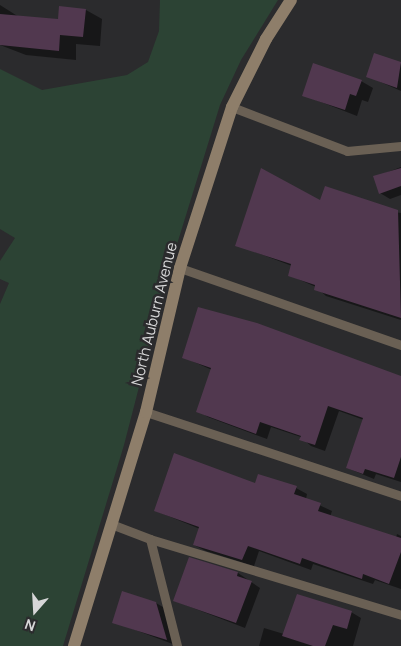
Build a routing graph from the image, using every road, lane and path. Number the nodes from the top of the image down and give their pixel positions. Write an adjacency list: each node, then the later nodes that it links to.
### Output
1 (291, 0): 2 (main road, North Auburn Avenue)
2 (232, 108): 3 (lane); 4 (main road, North Auburn Avenue)
3 (401, 146)
4 (180, 268): 5 (lane); 6 (main road, North Auburn Avenue)
5 (401, 345)
6 (146, 412): 7 (lane); 8 (main road, North Auburn Avenue)
7 (401, 496)
8 (112, 524): 9 (lane); 11 (main road, North Auburn Avenue)
9 (150, 539): 10 (lane); 12 (lane)
10 (401, 615)
11 (74, 646)
12 (177, 646)

